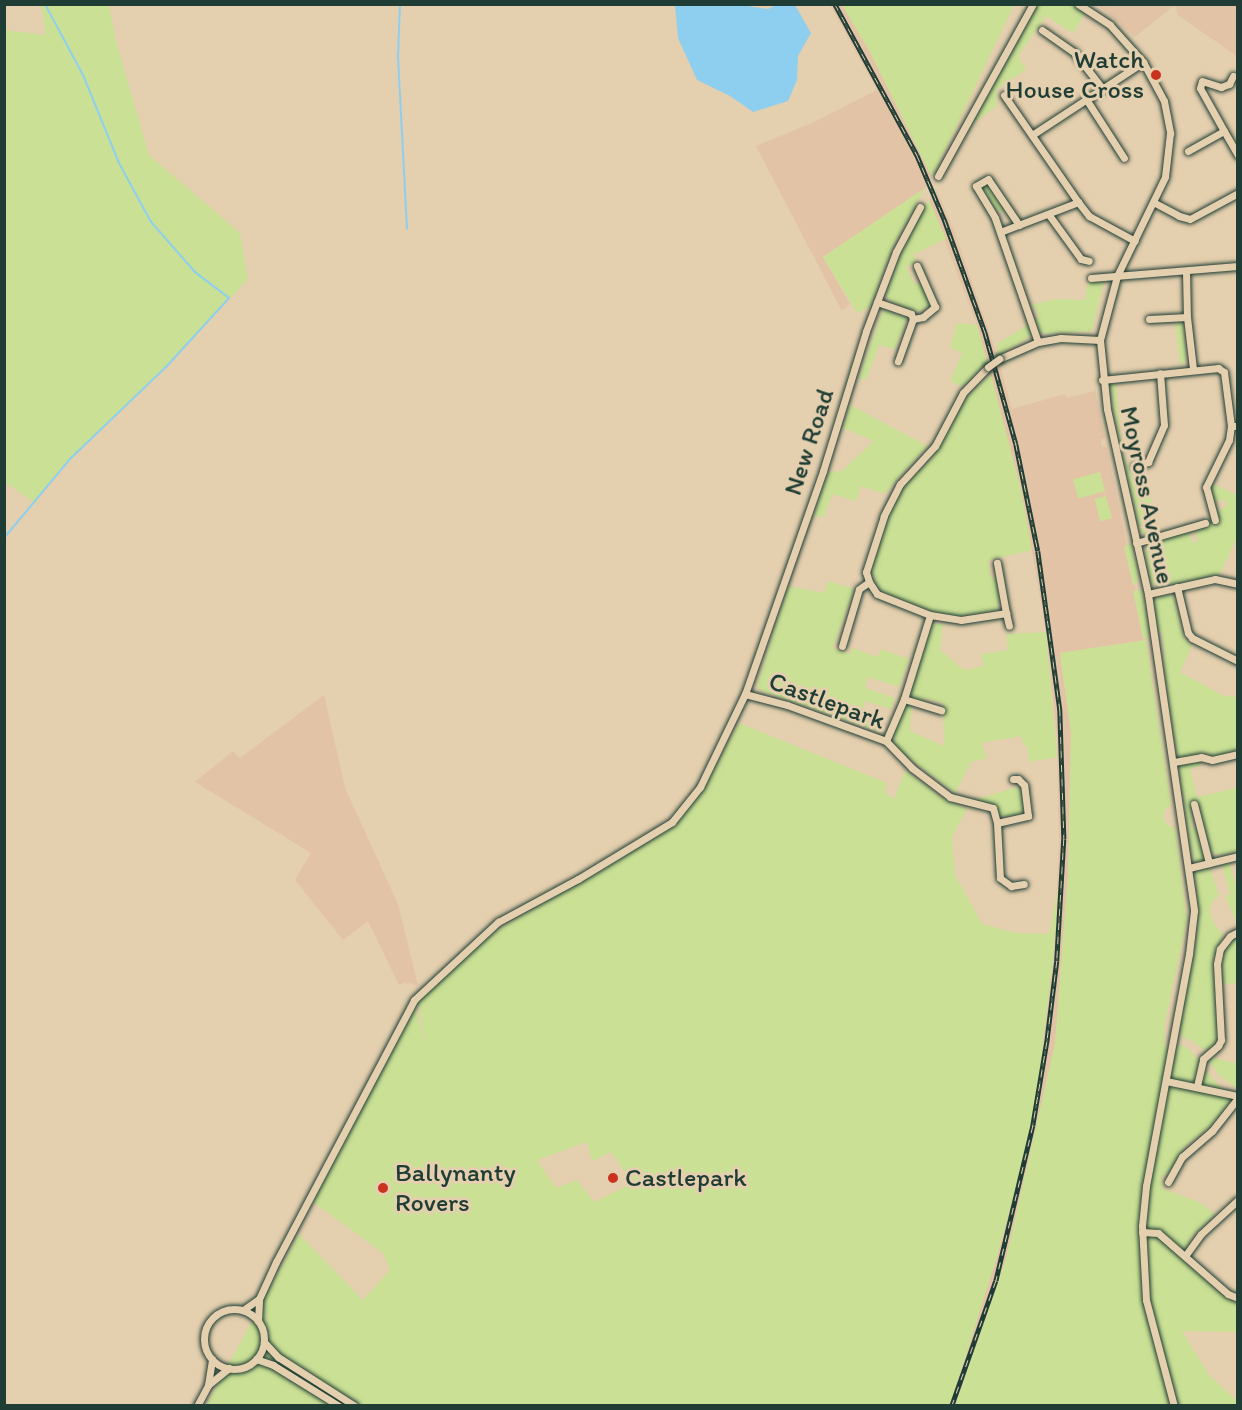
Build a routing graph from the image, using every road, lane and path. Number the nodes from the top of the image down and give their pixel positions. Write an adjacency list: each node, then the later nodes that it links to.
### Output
1 (1033, 4): 14 (street)
2 (1078, 4): 4 (street, Moyross Avenue)
3 (1042, 30): 6 (street)
4 (1143, 62): 6 (street); 17 (street, Moyross Avenue)
5 (1233, 76): 9 (street)
6 (1102, 88): 8 (street)
7 (1004, 95): 10 (street)
8 (1086, 99): 10 (street); 13 (street)
9 (1224, 131): 11 (street); 12 (street)
10 (1032, 135): 16 (street)
11 (1188, 151)
12 (1238, 155)
13 (1124, 158)
14 (938, 176)
15 (1238, 193): 17 (street)
16 (1078, 202): 19 (street); 22 (street)
17 (1155, 203): 22 (street, Moyross Avenue)
18 (920, 207): 29 (street, New Road)
19 (1049, 215): 20 (street); 23 (street)
20 (1019, 225): 21 (street); 21 (street)
21 (1000, 232): 34 (street)
22 (1135, 241): 27 (street, Moyross Avenue)
23 (1089, 261)
24 (917, 266): 31 (street)
25 (1238, 266): 26 (street)
26 (1186, 271): 27 (street); 30 (street)
27 (1117, 276): 28 (street); 33 (street, Moyross Avenue)
28 (1091, 278)
29 (877, 302): 31 (street); 54 (street, New Road)
30 (1187, 317): 32 (street); 36 (street)
31 (913, 320): 35 (street)
32 (1149, 320)
33 (1101, 340): 34 (street); 38 (street, Moyross Avenue)
34 (1038, 342): 45 (street, bridge)
35 (898, 361)
36 (1193, 369): 37 (street); 39 (street)
37 (1160, 373): 38 (street); 40 (street)
38 (1102, 380): 43 (street, Moyross Avenue)
39 (1234, 426): 41 (street)
40 (1135, 466)
41 (1215, 520)
42 (1205, 523): 43 (street)
43 (1136, 543): 48 (street, Moyross Avenue)
44 (997, 563): 49 (street)
45 (869, 582): 50 (street); 52 (street)
46 (1238, 584): 47 (street)
47 (1177, 587): 48 (street); 53 (street)
48 (1148, 594): 59 (street, Moyross Avenue)
49 (1006, 613): 50 (street); 51 (street)
50 (930, 615): 55 (street)
51 (1009, 626)
52 (842, 646)
53 (1238, 661)
54 (745, 694): 57 (street, Castlepark); 76 (street, New Road)
55 (904, 699): 56 (street); 57 (street)
56 (941, 710)
57 (886, 741): 62 (street, Castlepark)
58 (1238, 754): 59 (street)
59 (1174, 762): 65 (street, Moyross Avenue)
60 (1013, 779): 62 (street)
61 (1194, 804): 64 (street)
62 (998, 823): 66 (street)
63 (1238, 856): 64 (street)
64 (1209, 863): 65 (street)
65 (1189, 868): 68 (street, Moyross Avenue)
66 (1024, 884)
67 (1238, 932): 69 (street)
68 (1166, 1081): 69 (street); 73 (street, Moyross Avenue)
69 (1197, 1086): 70 (street)
70 (1236, 1095): 71 (street)
71 (1168, 1182)
72 (1236, 1205): 74 (street)
73 (1142, 1232): 74 (street); 87 (street, Moyross Avenue)
74 (1185, 1256): 75 (street)
75 (1238, 1298)
76 (259, 1299): 77 (street); 78 (street)
77 (243, 1310): 78 (street); 80 (street)
78 (258, 1321): 79 (street)
79 (264, 1342): 81 (street); 86 (street)
80 (212, 1359): 82 (street); 83 (street)
81 (256, 1359): 82 (street); 85 (street)
82 (229, 1368): 83 (street)
83 (208, 1385): 84 (street)
84 (197, 1406)
85 (339, 1406)
86 (355, 1406)
87 (1174, 1406)

